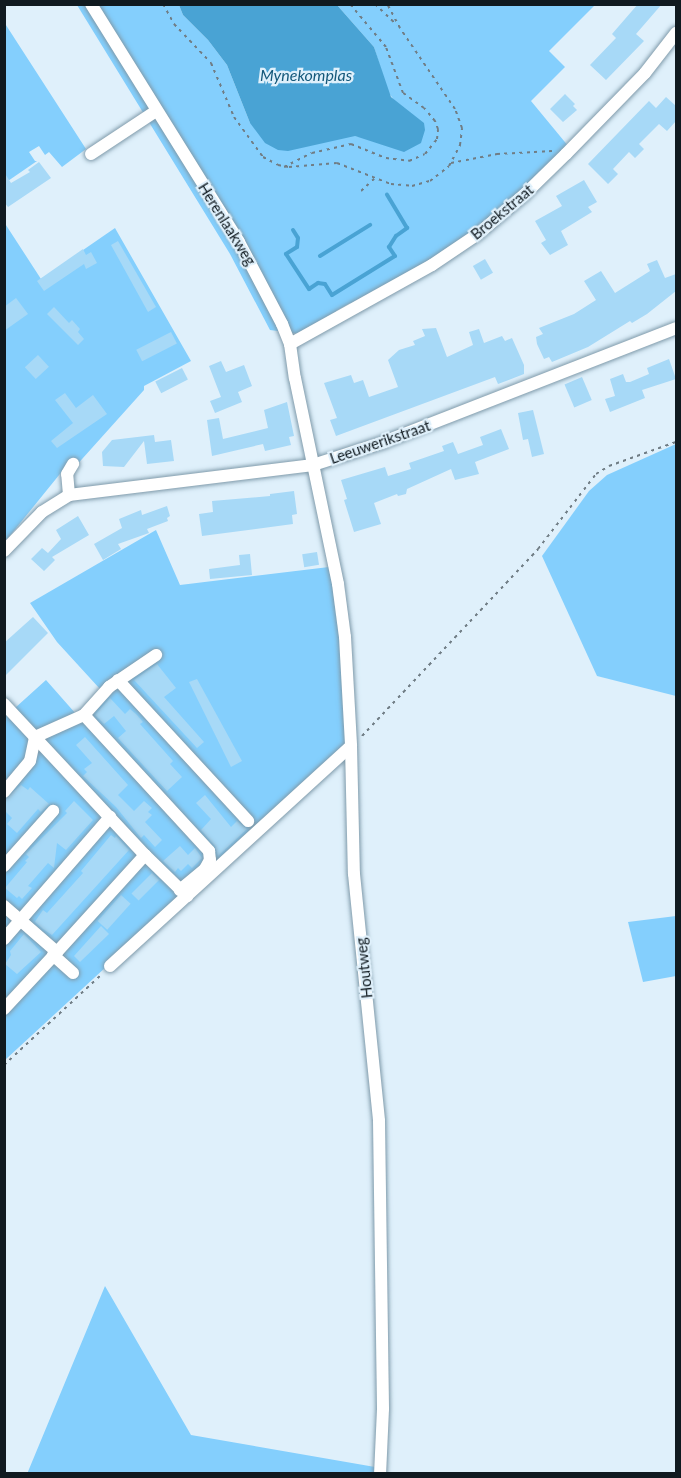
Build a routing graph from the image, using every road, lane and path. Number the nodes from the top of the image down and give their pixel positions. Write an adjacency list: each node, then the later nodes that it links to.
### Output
1 (91, 4): 8 (street, Herenlaakweg)
2 (163, 4): 12 (path)
3 (350, 4): 12 (path)
4 (375, 4): 6 (path)
5 (387, 4): 6 (path)
6 (400, 28): 11 (path)
7 (676, 33): 10 (street, Broekstraat)
8 (156, 111): 9 (street); 16 (street, Herenlaakweg)
9 (91, 154)
10 (566, 154): 11 (path); 16 (street, Broekstraat)
11 (451, 163): 13 (path)
12 (284, 167): 13 (path)
13 (375, 179): 14 (path)
14 (361, 191)
15 (676, 328): 19 (street, Leeuwerikstraat)
16 (290, 344): 19 (street, Herenlaakweg)
17 (676, 442): 27 (path)
18 (73, 464): 20 (street)
19 (313, 465): 20 (street, Leeuwerikstraat); 27 (street, Houtweg)
20 (69, 495): 21 (street, Leeuwerikstraat)
21 (4, 551)
22 (156, 655): 23 (street)
23 (118, 680): 25 (street); 31 (street)
24 (4, 704): 26 (street)
25 (84, 715): 26 (street); 34 (street)
26 (35, 737): 28 (street); 30 (street)
27 (351, 746): 34 (street); 43 (street, Houtweg)
28 (4, 792)
29 (53, 811): 33 (street)
30 (110, 817): 32 (street); 36 (street)
31 (248, 821)
32 (145, 855): 34 (street); 38 (street)
33 (4, 866)
34 (183, 893): 39 (street)
35 (4, 906): 36 (street)
36 (21, 920): 37 (street); 38 (street)
37 (4, 939)
38 (55, 953): 40 (street); 41 (street)
39 (110, 966): 42 (path)
40 (73, 973)
41 (4, 1009)
42 (4, 1065)
43 (380, 1473)

